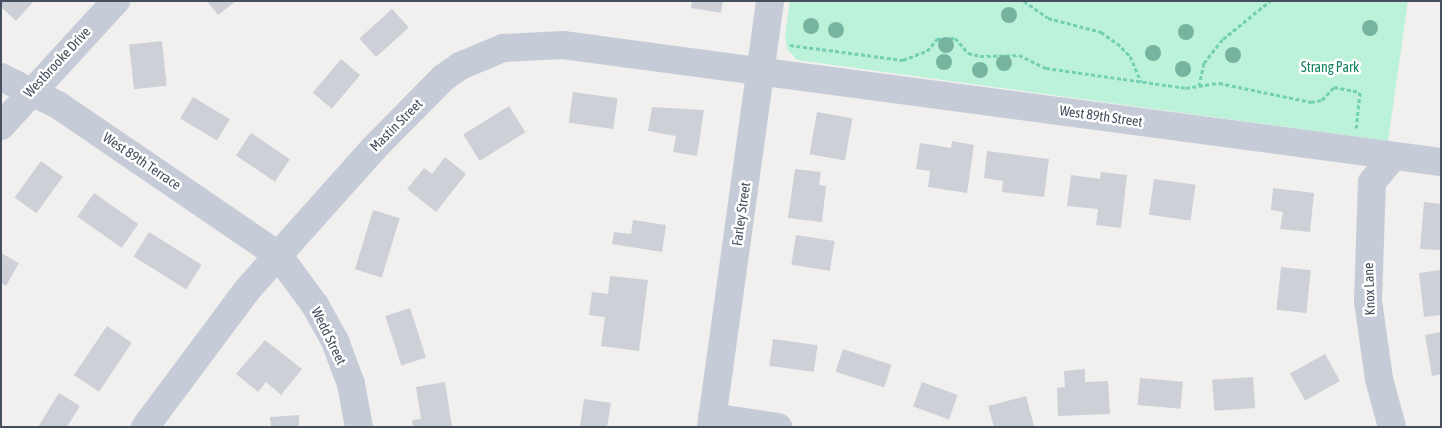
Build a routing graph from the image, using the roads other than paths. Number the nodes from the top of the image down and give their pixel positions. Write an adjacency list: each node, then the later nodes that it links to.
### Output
1 (116, 1): 5 (street, Westbrooke Drive)
2 (770, 1): 3 (street, Farley Street)
3 (761, 70): 7 (street, West 89th Street); 9 (street, Mastin Street); 10 (street, Farley Street)
4 (1, 77): 5 (street, West 89th Terrace)
5 (31, 91): 6 (street, Westbrooke Drive); 9 (street, West 89th Terrace)
6 (1, 126)
7 (1394, 156): 8 (street, West 89th Street); 14 (street, Knox Lane)
8 (1441, 162)
9 (278, 255): 11 (street, Mastin Street); 12 (street, Wedd Street)
10 (712, 422): 13 (street)
11 (145, 427)
12 (359, 427)
13 (778, 427)
14 (1392, 427)

